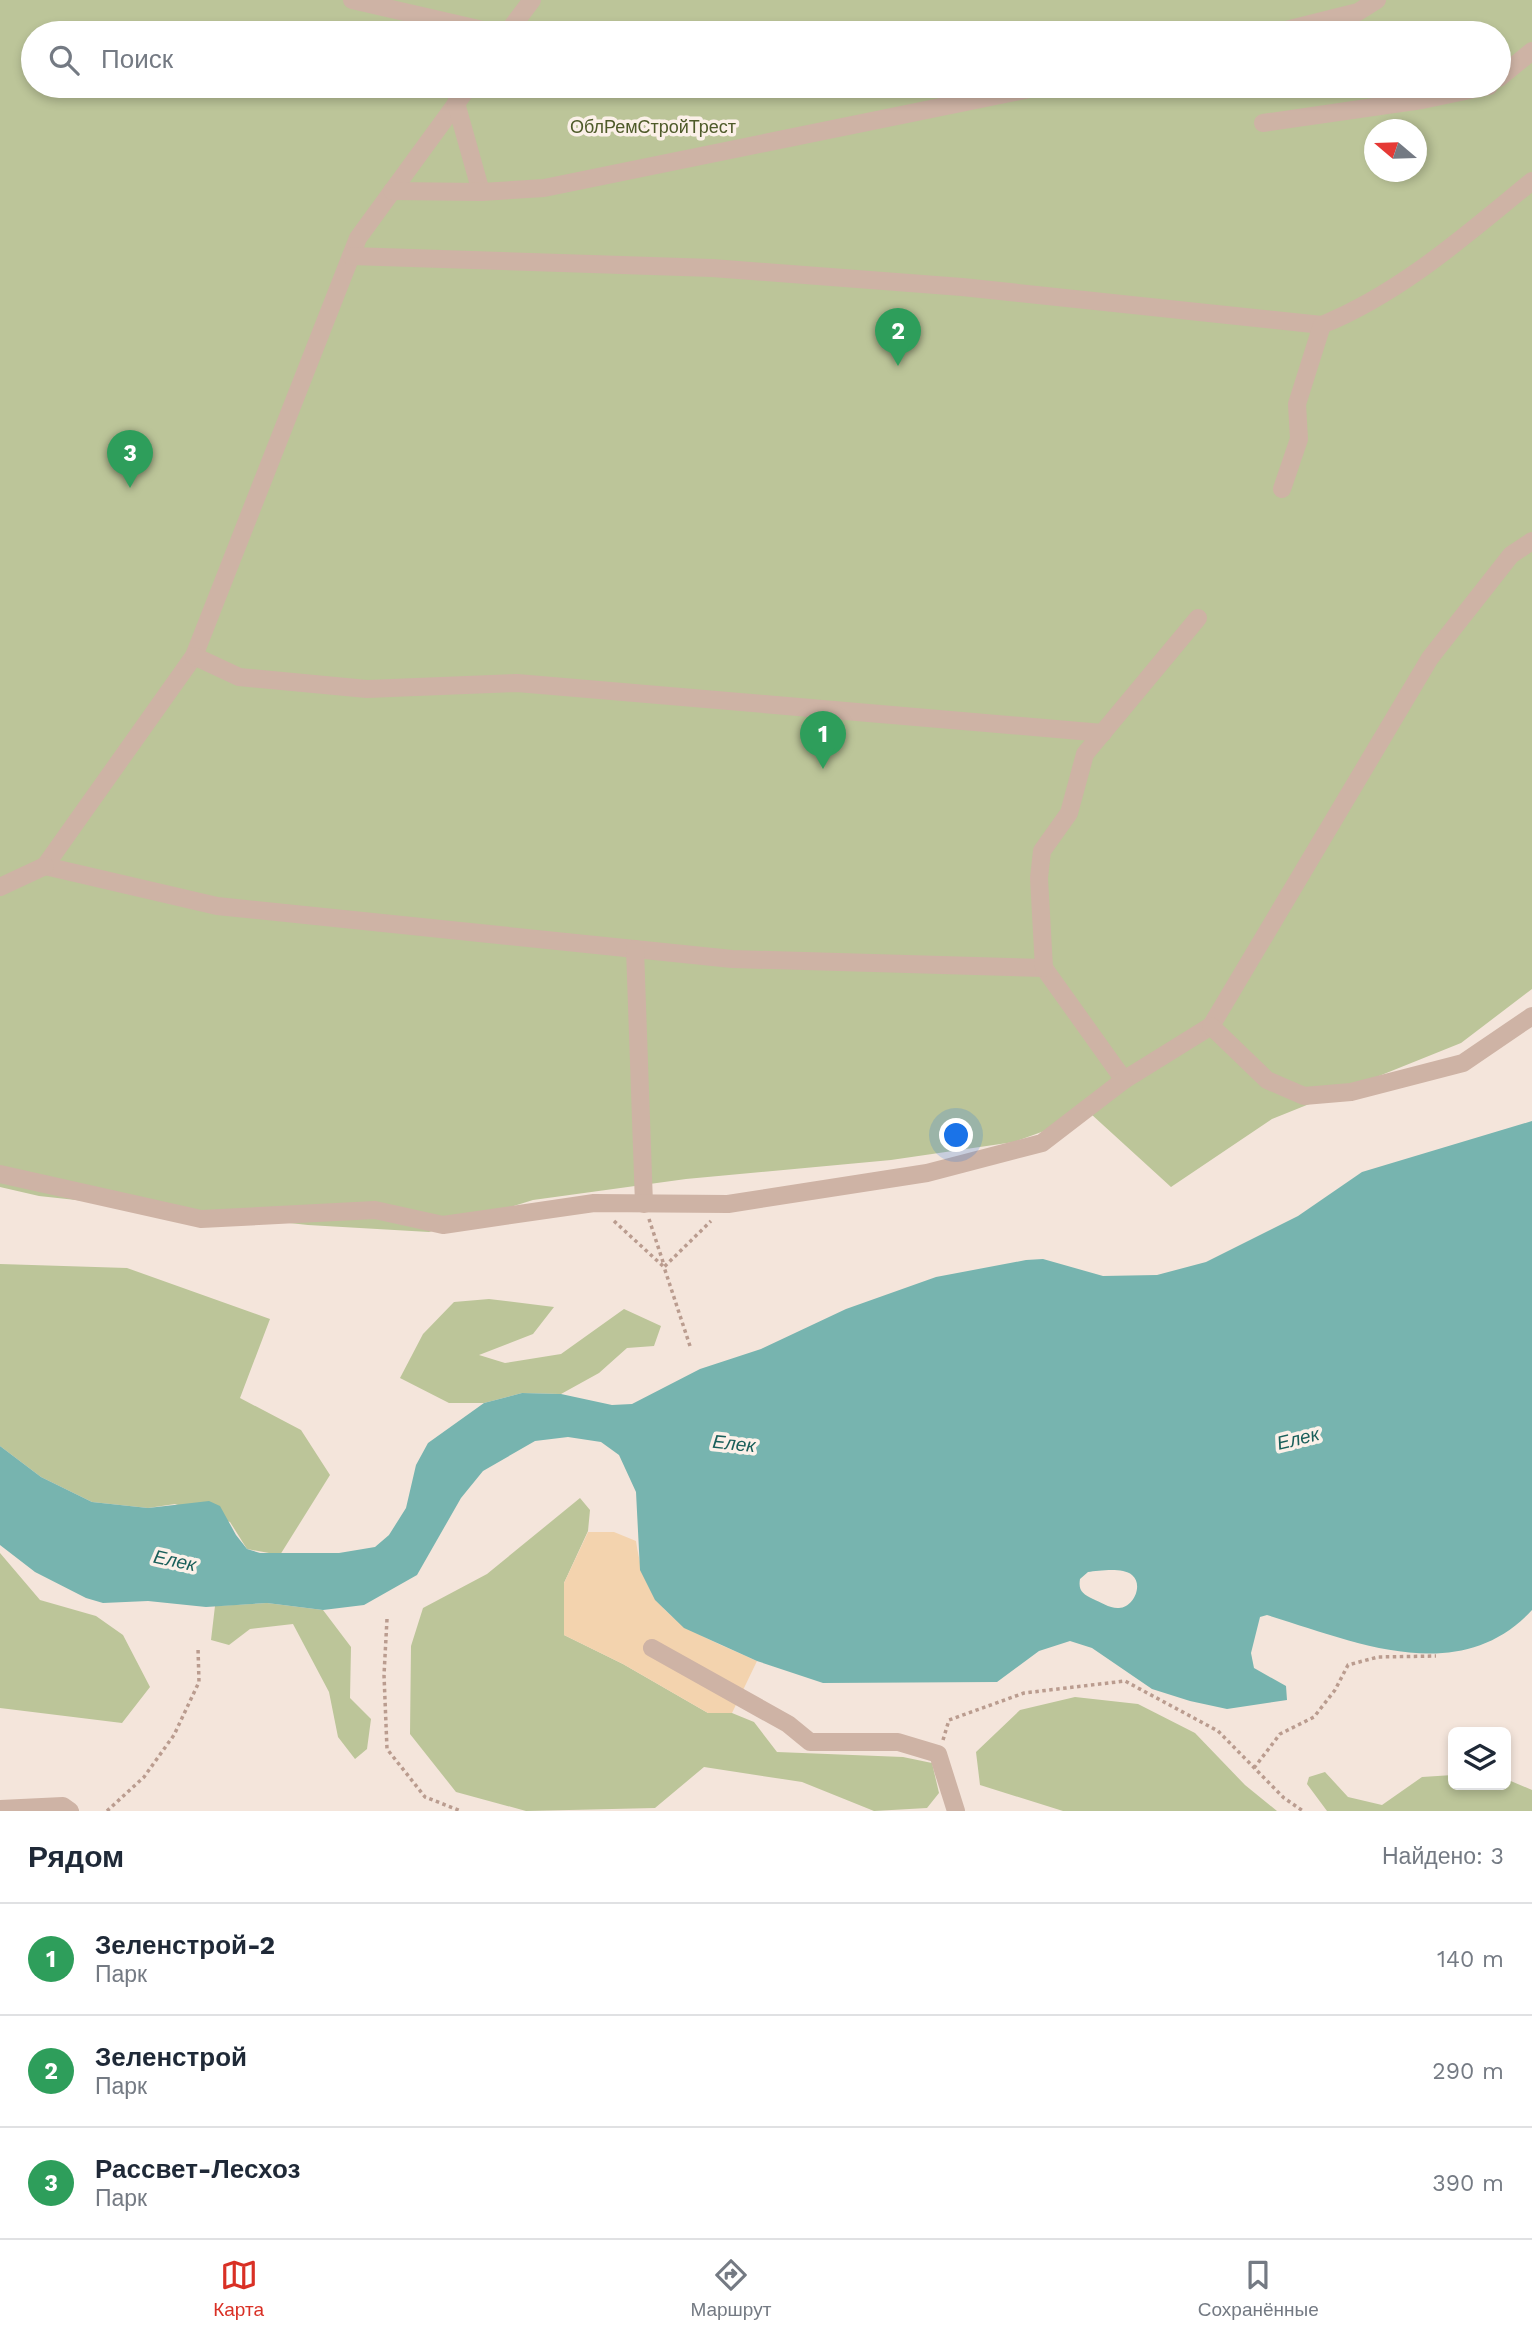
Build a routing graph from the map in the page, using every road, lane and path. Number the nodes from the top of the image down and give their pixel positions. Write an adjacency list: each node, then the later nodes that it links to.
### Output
1 (352, 0): 4 (lane)
2 (532, 0): 5 (lane)
3 (1377, 0): 6 (lane)
4 (444, 21)
5 (516, 21)
6 (1322, 21)
7 (1532, 51): 8 (lane)
8 (1511, 68)
9 (460, 98): 12 (lane)
10 (985, 98): 16 (lane)
11 (1432, 98): 13 (lane)
12 (456, 103): 15 (lane); 16 (lane)
13 (1263, 123)
14 (1532, 181): 18 (lane)
15 (391, 191): 16 (lane); 17 (lane)
16 (481, 192)
17 (351, 256): 18 (lane); 22 (lane)
18 (1322, 325): 19 (lane)
19 (1282, 489)
20 (1532, 541): 29 (lane)
21 (1198, 618): 23 (lane)
22 (194, 656): 23 (lane); 24 (lane)
23 (1102, 733): 27 (lane)
24 (46, 866): 25 (lane); 26 (lane)
25 (0, 887)
26 (635, 948): 27 (lane); 33 (lane)
27 (1044, 968): 30 (lane)
28 (1532, 1016): 29 (lane)
29 (1211, 1026): 30 (lane)
30 (1124, 1080): 34 (lane)
31 (0, 1174): 32 (lane)
32 (594, 1203): 33 (lane); 35 (path)
33 (644, 1203): 34 (lane); 35 (path)
34 (728, 1204): 35 (path)
35 (664, 1267): 36 (path)
36 (690, 1346)
37 (387, 1619): 46 (path)
38 (198, 1648): 45 (path)
39 (652, 1648): 41 (lane)
40 (1436, 1656): 42 (path)
41 (938, 1754): 42 (path); 47 (lane)
42 (1254, 1768): 48 (path)
43 (0, 1809): 44 (lane)
44 (70, 1811)
45 (107, 1811)
46 (461, 1811)
47 (956, 1811)
48 (1303, 1811)

